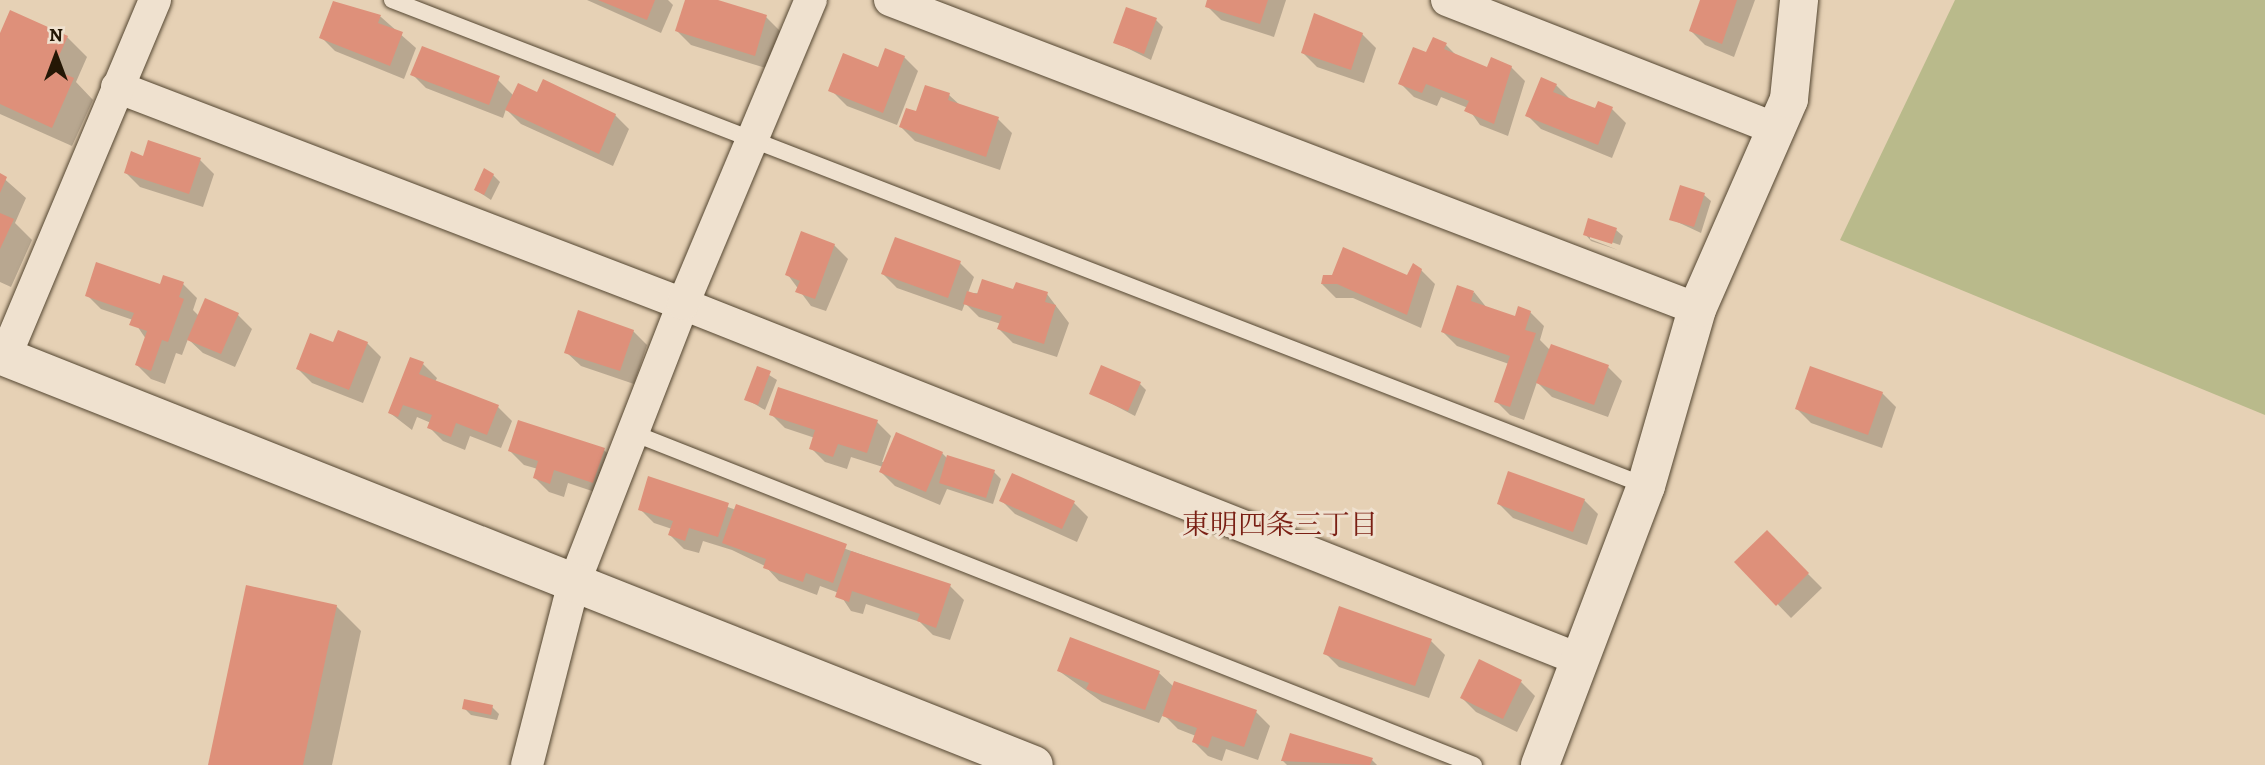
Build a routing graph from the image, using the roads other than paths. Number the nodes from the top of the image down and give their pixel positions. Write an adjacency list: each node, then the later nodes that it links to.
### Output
1 (155, 0): 7 (street)
2 (392, 0): 9 (lane)
3 (811, 0): 9 (street)
4 (890, 0): 11 (street)
5 (1447, 0): 8 (street)
6 (1800, 0): 8 (street)
7 (117, 87): 10 (street); 12 (street)
8 (1778, 130): 11 (street)
9 (752, 139): 10 (street); 14 (lane)
10 (683, 304): 13 (street); 16 (street)
11 (1697, 309): 14 (street)
12 (3, 356): 15 (street)
13 (633, 433): 15 (street); 19 (lane)
14 (1647, 485): 16 (street)
15 (573, 586): 17 (street); 18 (street)
16 (1581, 660): 20 (street)
17 (527, 765)
18 (1034, 765)
19 (1474, 765)
20 (1540, 765)

